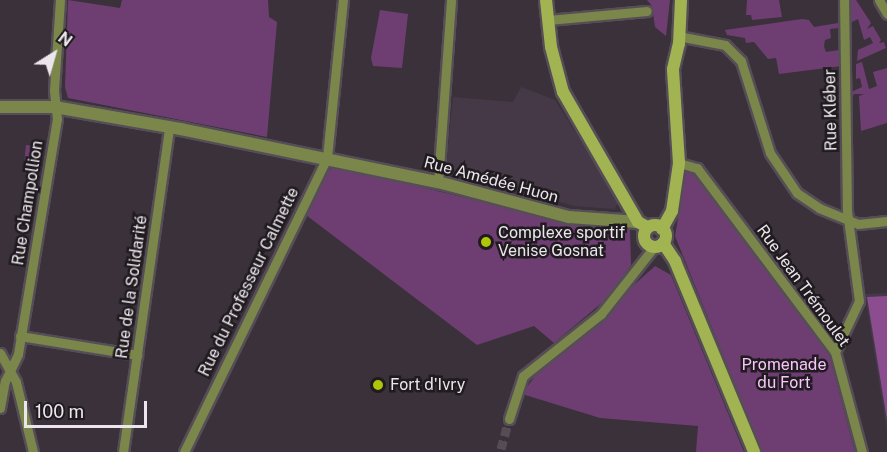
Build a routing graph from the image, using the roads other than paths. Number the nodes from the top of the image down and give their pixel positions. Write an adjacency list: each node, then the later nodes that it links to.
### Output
1 (60, 0): 13 (street, Rue Champollion)
2 (343, 0): 15 (street)
3 (451, 0): 17 (street)
4 (546, 0): 10 (main road)
5 (681, 0): 11 (main road)
6 (844, 0): 18 (street, Rue Kléber)
7 (879, 0): 9 (street)
8 (647, 11): 10 (street)
9 (887, 14)
10 (548, 20): 20 (main road)
11 (678, 36): 16 (main road); 18 (street)
12 (0, 107): 13 (street, Rue Amédée Huon)
13 (55, 107): 14 (street, Rue Amédée Huon); 23 (street, Rue Champollion)
14 (169, 127): 15 (street, Rue Amédée Huon); 26 (street, Rue de la Solidarité)
15 (327, 157): 17 (street, Rue Amédée Huon); 32 (street, Rue du Professeur Calmette)
16 (679, 164): 21 (main road); 24 (street, Rue Jean Trémoulet)
17 (438, 182): 20 (street, Rue Amédée Huon)
18 (848, 220): 19 (street); 24 (street, Rue Kléber)
19 (887, 221)
20 (642, 225): 21 (main road); 22 (main road)
21 (662, 229): 22 (main road)
22 (659, 245): 29 (street); 33 (main road)
23 (20, 336): 26 (street); 27 (street, Rue Champollion)
24 (835, 352): 34 (street, Rue Jean Trémoulet)
25 (0, 353): 27 (street)
26 (137, 355): 31 (street, Rue de la Solidarité)
27 (10, 368): 28 (street, Rue Champollion); 30 (street)
28 (0, 408)
29 (509, 419)
30 (33, 452)
31 (123, 452)
32 (184, 452)
33 (754, 452)
34 (862, 452)

